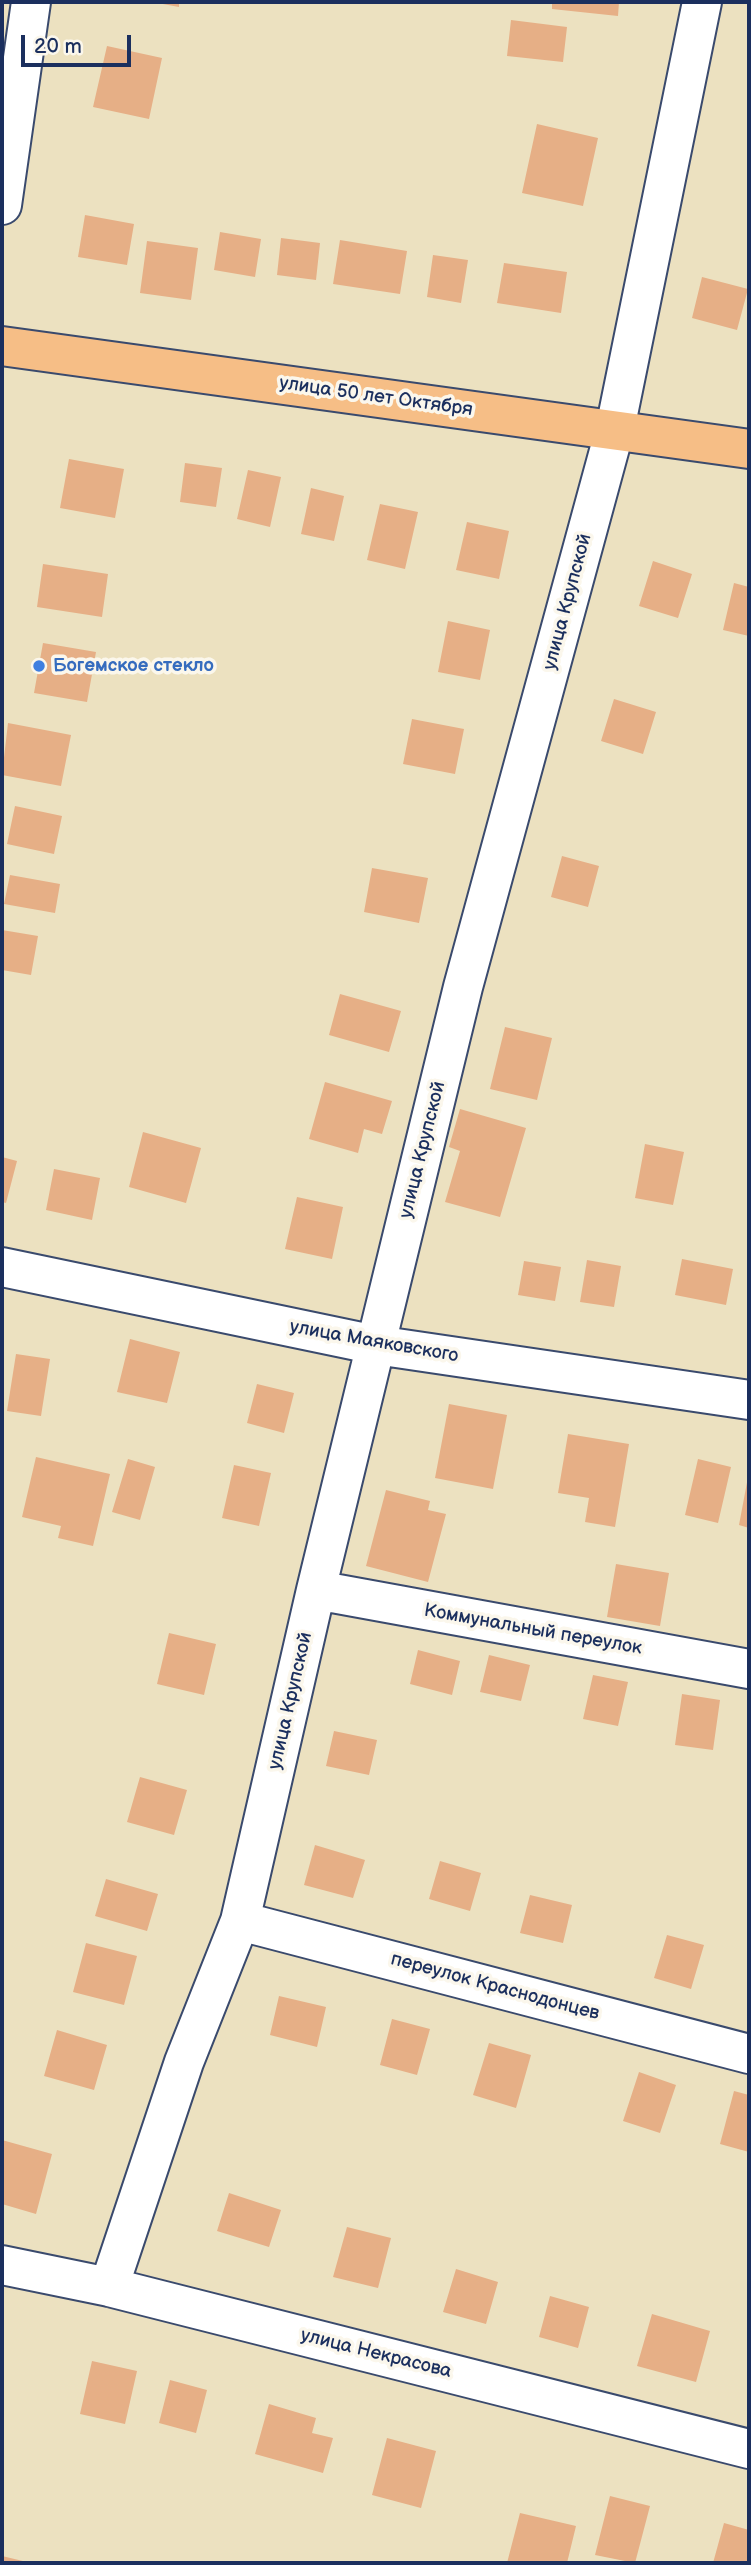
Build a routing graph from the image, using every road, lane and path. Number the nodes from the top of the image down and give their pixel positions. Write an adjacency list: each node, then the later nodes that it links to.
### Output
1 (31, 2): 3 (street)
2 (702, 2): 5 (street, улица Крупской)
3 (2, 205)
4 (2, 346): 5 (main road, улица 50 лет Октября)
5 (615, 429): 6 (main road, улица 50 лет Октября); 8 (street, улица Крупской)
6 (749, 449)
7 (2, 1267): 8 (street, улица Маяковского)
8 (376, 1345): 9 (street, улица Маяковского); 10 (street, улица Крупской)
9 (749, 1400)
10 (316, 1590): 11 (street, Коммунальный переулок); 12 (street, улица Крупской)
11 (749, 1670)
12 (240, 1921): 13 (street, переулок Краснодонцев); 15 (street, улица Крупской)
13 (749, 2054)
14 (2, 2265): 15 (street, улица Некрасова)
15 (109, 2287): 16 (street, улица Некрасова)
16 (749, 2449)

